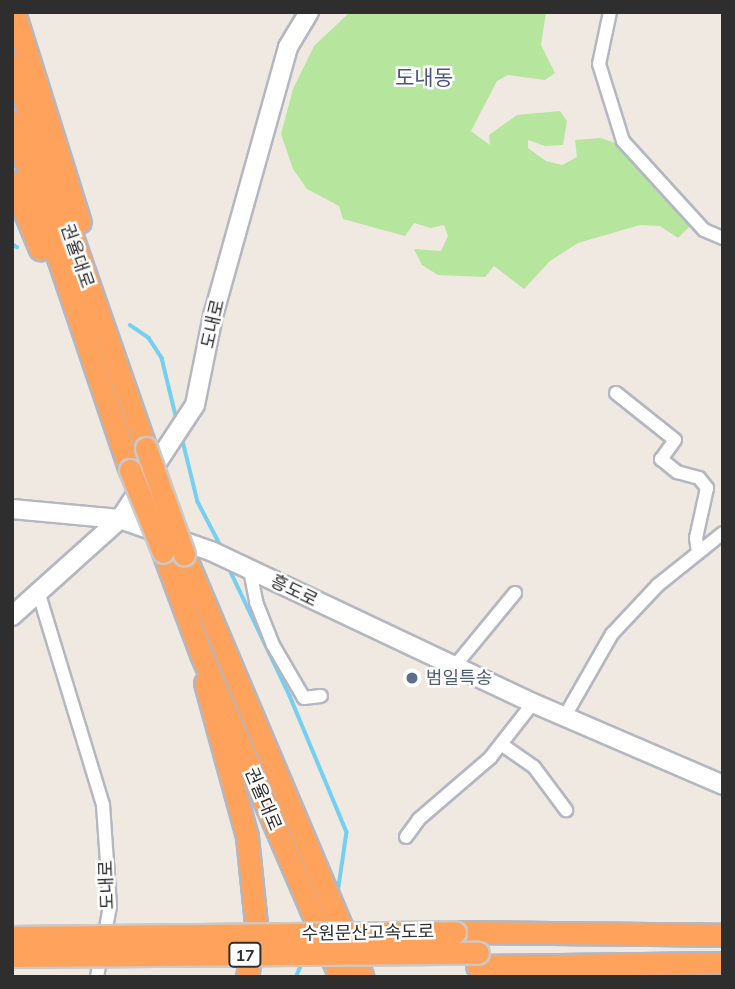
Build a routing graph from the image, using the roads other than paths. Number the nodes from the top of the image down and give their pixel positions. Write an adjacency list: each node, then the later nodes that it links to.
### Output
1 (309, 12): 12 (street, 도내로)
2 (610, 12): 7 (street)
3 (15, 14): 8 (highway)
4 (12, 64): 8 (highway, 권율대로)
5 (12, 122): 9 (highway, 권율대로)
6 (12, 182): 9 (highway)
7 (723, 238)
8 (120, 377): 38 (highway, 권율대로, bridge)
9 (96, 380): 19 (highway, 권율대로, bridge)
10 (616, 393): 14 (street)
11 (12, 509): 12 (street, 흥도로)
12 (120, 519): 15 (street, 흥도로); 16 (street, 도내로)
13 (723, 533): 14 (street)
14 (698, 553): 23 (street)
15 (247, 569): 20 (street, 흥도로); 21 (street)
16 (38, 591): 18 (street, 도내로); 35 (street, 도내로)
17 (515, 593): 20 (street)
18 (12, 616)
19 (201, 654): 36 (highway); 37 (highway, 권율대로, bridge)
20 (454, 667): 22 (street, 흥도로)
21 (321, 696)
22 (533, 703): 23 (street, 흥도로); 24 (street)
23 (565, 716): 25 (street, 흥도로)
24 (501, 744): 26 (street); 27 (street)
25 (723, 785)
26 (566, 810)
27 (406, 837)
28 (723, 935): 29 (highway, 수원문산고속도로 / 17, bridge)
29 (12, 937)
30 (12, 956): 32 (highway, 수원문산고속도로 / 17, bridge)
31 (723, 956): 32 (highway, 수원문산고속도로 / 17)
32 (478, 959): 33 (highway); 34 (highway)
33 (723, 963)
34 (12, 967)
35 (97, 977)
36 (247, 977)
37 (340, 977)
38 (363, 977)

